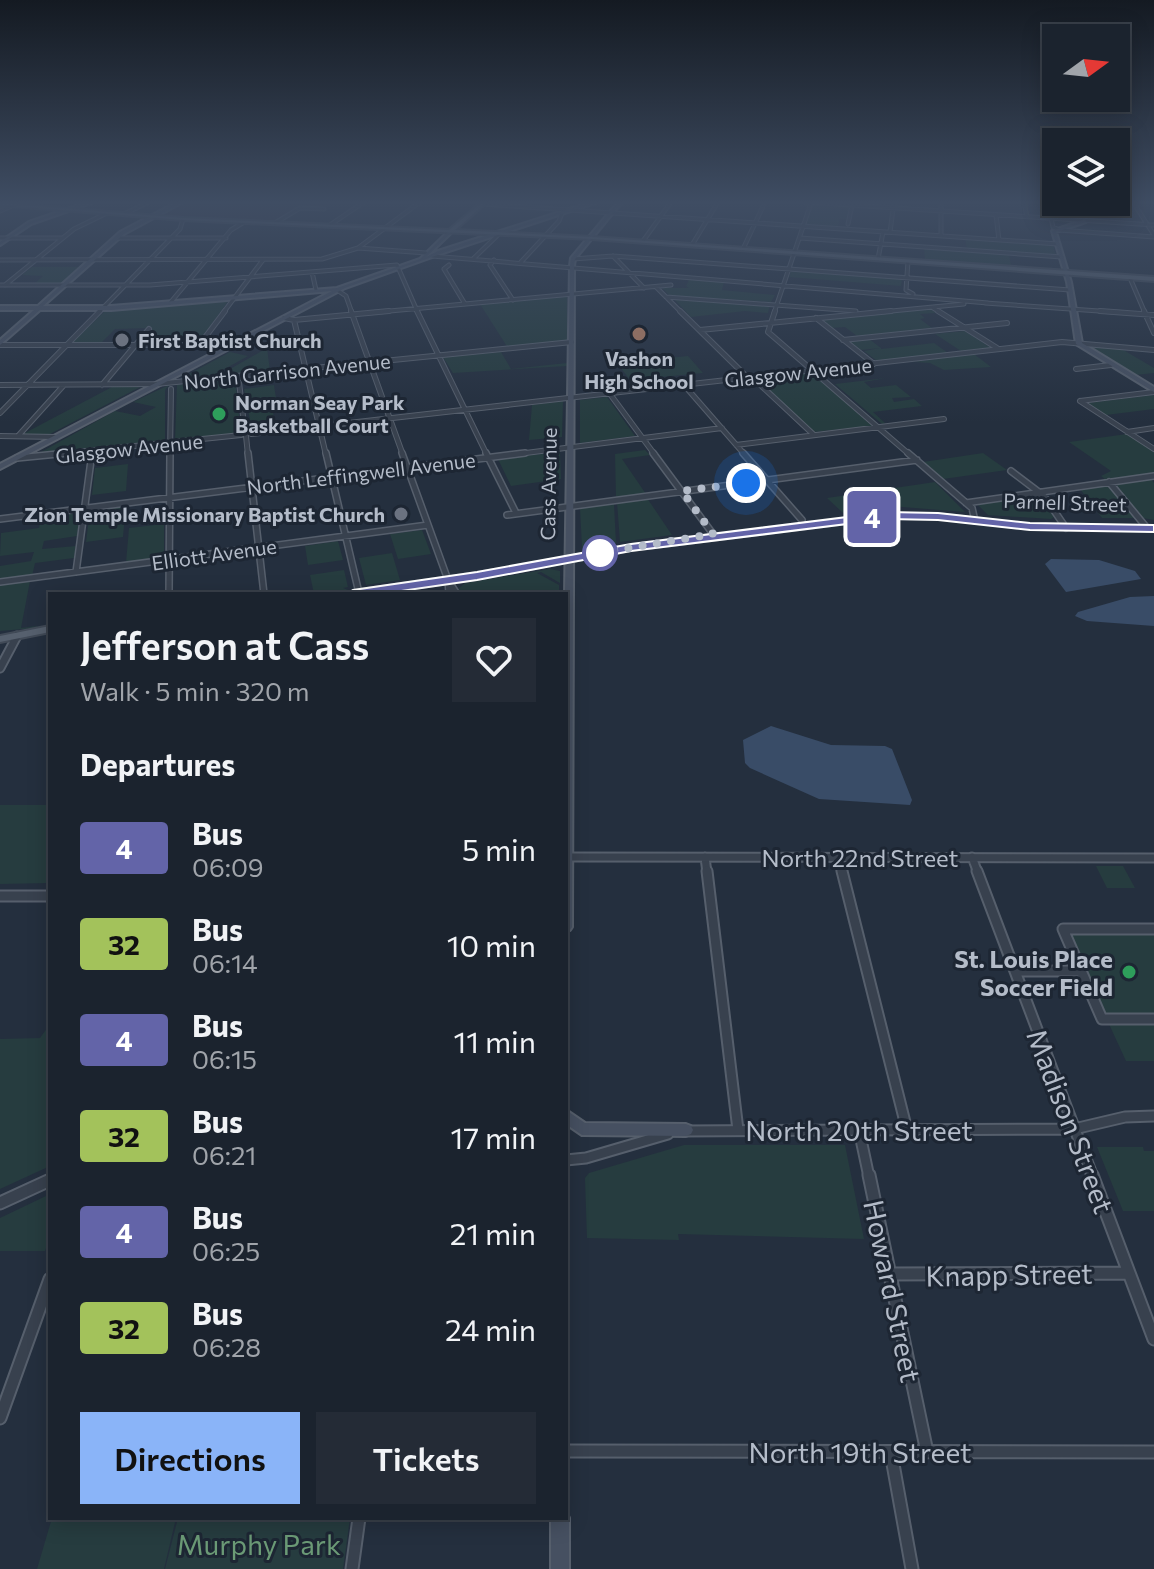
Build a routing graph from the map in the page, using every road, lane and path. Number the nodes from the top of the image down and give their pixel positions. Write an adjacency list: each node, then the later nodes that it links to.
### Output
1 (75, 275): 22 (main road)
2 (134, 275): 23 (street)
3 (194, 275): 21 (street)
4 (272, 275): 17 (street)
5 (313, 275): 29 (street)
6 (377, 275): 30 (main road)
7 (400, 275): 45 (street)
8 (448, 275): 39 (street)
9 (497, 275): 36 (street)
10 (573, 275): 32 (main road, Cass Avenue)
11 (632, 275): 28 (street)
12 (656, 275): 25 (street)
13 (787, 275): 25 (street)
14 (871, 275): 18 (street)
15 (1067, 275): 31 (main road)
16 (1094, 275): 19 (main road)
17 (250, 277): 21 (street); 34 (street)
18 (907, 278): 31 (street); 33 (street)
19 (1130, 278): 20 (main road); 49 (street)
20 (1154, 279)
21 (188, 282): 23 (street); 37 (street)
22 (64, 285): 23 (street); 26 (street); 43 (main road)
23 (124, 285): 44 (street)
24 (671, 285): 27 (street)
25 (783, 286): 33 (street); 40 (street)
26 (1, 287)
27 (656, 287): 28 (street); 35 (street)
28 (644, 288): 32 (street)
29 (316, 290): 30 (main road); 34 (main road)
30 (337, 290): 48 (street); 51 (main road)
31 (1070, 290): 46 (main road)
32 (572, 294): 36 (street); 61 (main road, Cass Avenue)
33 (916, 296): 38 (street); 41 (street)
34 (235, 297): 37 (main road); 66 (street)
35 (666, 297): 40 (street); 58 (street)
36 (513, 300): 39 (street)
37 (170, 303): 44 (main road)
38 (988, 303): 41 (street); 46 (street)
39 (465, 304): 45 (street)
40 (776, 304): 47 (street); 54 (street)
41 (932, 307): 47 (street); 56 (street)
42 (0, 308): 43 (main road)
43 (39, 308): 44 (main road); 63 (main road)
44 (103, 308): 64 (street)
45 (416, 309): 48 (street); 70 (street)
46 (1073, 309): 49 (street); 62 (main road)
47 (873, 313): 52 (street)
48 (352, 315): 53 (street); 71 (street)
49 (1146, 315): 50 (street); 59 (street)
50 (1154, 315)
51 (284, 318): 53 (street); 67 (main road)
52 (815, 318): 54 (street); 60 (street)
53 (294, 320): 74 (street)
54 (770, 323): 58 (street); 76 (street)
55 (1007, 323): 56 (street)
56 (963, 327): 60 (street); 68 (street)
57 (149, 329): 65 (street)
58 (700, 330): 77 (street)
59 (1154, 333)
60 (843, 340): 72 (street)
61 (572, 342): 70 (street, North Garrison Avenue); 88 (main road, Cass Avenue)
62 (1078, 343): 68 (street, Glasgow Avenue); 69 (street, Glasgow Avenue); 73 (main road)
63 (0, 344): 64 (street)
64 (68, 344): 65 (street); 81 (street)
65 (136, 344): 66 (street); 83 (street)
66 (200, 344): 67 (street)
67 (233, 345): 79 (main road)
68 (998, 349): 72 (street, Glasgow Avenue)
69 (1154, 350)
70 (437, 356): 71 (street, North Garrison Avenue); 89 (street)
71 (370, 363): 74 (street, North Garrison Avenue); 91 (street)
72 (874, 364): 76 (street, Glasgow Avenue)
73 (1111, 365): 75 (street); 86 (main road)
74 (305, 369): 79 (street, North Garrison Avenue); 93 (street)
75 (1076, 369)
76 (813, 371): 77 (street, Glasgow Avenue); 94 (street)
77 (751, 378): 84 (street, Glasgow Avenue); 99 (street)
78 (239, 382): 98 (street)
79 (156, 384): 83 (street, North Garrison Avenue); 102 (main road)
80 (0, 385): 81 (street, North Garrison Avenue)
81 (28, 385): 82 (street, North Garrison Avenue); 90 (street)
82 (64, 385): 83 (street, North Garrison Avenue); 101 (street)
83 (102, 385)
84 (684, 385): 87 (street, Glasgow Avenue); 95 (street)
85 (171, 389): 104 (street)
86 (1154, 389): 97 (street)
87 (610, 394): 88 (street, Glasgow Avenue); 103 (street)
88 (571, 398): 89 (street, Glasgow Avenue); 106 (main road, Cass Avenue)
89 (466, 410): 91 (street, Glasgow Avenue); 110 (street)
90 (0, 413)
91 (390, 418): 93 (street, Glasgow Avenue); 113 (street)
92 (944, 419): 94 (street)
93 (319, 426): 98 (street, Glasgow Avenue); 116 (street)
94 (878, 427): 99 (street); 111 (street)
95 (722, 428): 103 (street, North Leffingwell Avenue); 105 (street)
96 (1154, 428): 97 (street)
97 (1127, 432): 107 (street)
98 (246, 435): 104 (street, Glasgow Avenue); 119 (street)
99 (814, 435): 105 (street)
100 (0, 436): 101 (street)
101 (18, 436): 102 (street)
102 (56, 437): 109 (main road)
103 (643, 438): 106 (street, North Leffingwell Avenue); 120 (street)
104 (170, 443): 108 (street, Glasgow Avenue); 122 (street)
105 (736, 445): 117 (street)
106 (570, 447): 110 (street, North Leffingwell Avenue); 124 (main road, Cass Avenue)
107 (1154, 449)
108 (92, 452): 109 (street, Glasgow Avenue); 125 (street)
109 (17, 458): 112 (main road)
110 (489, 458): 113 (street, North Leffingwell Avenue); 126 (street)
111 (917, 460): 117 (street); 123 (street)
112 (0, 467)
113 (408, 468): 116 (street, North Leffingwell Avenue); 131 (street)
114 (1011, 471): 121 (street)
115 (1154, 476): 118 (street)
116 (331, 477): 119 (street, North Leffingwell Avenue); 135 (street)
117 (767, 480): 120 (street); 130 (street)
118 (1109, 482): 121 (street); 133 (street)
119 (251, 487): 122 (street, North Leffingwell Avenue); 137 (street)
120 (682, 491): 124 (street); 134 (street)
121 (1039, 492): 123 (street); 132 (street)
122 (170, 497): 125 (street, North Leffingwell Avenue); 139 (street)
123 (966, 503): 128 (street)
124 (571, 506): 126 (street); 138 (main road, Cass Avenue)
125 (85, 508): 129 (street, North Leffingwell Avenue); 140 (street)
126 (516, 513): 127 (street)
127 (507, 515)
128 (975, 518): 130 (main road); 132 (main road, Parnell Street); 136 (main road)
129 (0, 519)
130 (802, 520): 134 (main road)
131 (428, 525): 135 (street, Elliott Avenue); 141 (street)
132 (1064, 525): 133 (main road, Parnell Street)
133 (1149, 525)
134 (713, 534): 136 (main road)
135 (345, 536): 137 (street, Elliott Avenue); 145 (street)
136 (656, 544): 138 (main road)
137 (258, 548): 139 (street, Elliott Avenue); 144 (street)
138 (570, 559): 141 (main road); 152 (main road, Cass Avenue)
139 (169, 560): 140 (street, Elliott Avenue); 143 (street)
140 (76, 572): 142 (street, Elliott Avenue)
141 (448, 580): 146 (main road); 147 (street); 148 (street)
142 (0, 582)
143 (169, 592)
144 (264, 592)
145 (356, 592)
146 (369, 592)
147 (449, 592)
148 (456, 592)
149 (48, 632): 150 (main road)
150 (17, 636): 151 (main road); 153 (street)
151 (0, 639)
152 (568, 640)
153 (0, 668)
154 (568, 857): 155 (street, North 22nd Street)
155 (705, 857): 156 (street, North 22nd Street); 169 (street)
156 (838, 857): 157 (street, North 22nd Street); 171 (street)
157 (972, 857): 158 (street, North 22nd Street); 162 (street, Madison Street)
158 (1154, 858)
159 (0, 896): 160 (street)
160 (48, 896)
161 (1154, 929): 163 (street)
162 (1015, 971): 163 (street); 167 (street, Madison Street)
163 (1081, 971): 164 (street)
164 (1154, 1019)
165 (1154, 1116): 167 (street, North 20th Street)
166 (568, 1118): 168 (main road)
167 (1074, 1129): 171 (street, North 20th Street); 175 (street, Madison Street)
168 (686, 1130): 169 (street, North 20th Street); 172 (street, North 20th Street)
169 (738, 1130): 170 (street, North 20th Street)
170 (859, 1130): 171 (street, North 20th Street); 176 (street, Howard Street)
171 (907, 1130)
172 (568, 1160)
173 (48, 1181): 174 (street)
174 (0, 1203)
175 (1129, 1273): 176 (street, Knapp Street); 178 (street, Madison Street)
176 (890, 1274): 181 (street, Howard Street)
177 (48, 1285): 179 (street)
178 (1154, 1339)
179 (0, 1418)
180 (568, 1451): 183 (street, North 19th Street)
181 (927, 1452): 182 (street, North 19th Street); 183 (street, North 19th Street)
182 (1154, 1452)
183 (891, 1453): 188 (street)
184 (359, 1520): 186 (street)
185 (560, 1520): 187 (main road)
186 (352, 1569)
187 (560, 1569)
188 (912, 1569)

